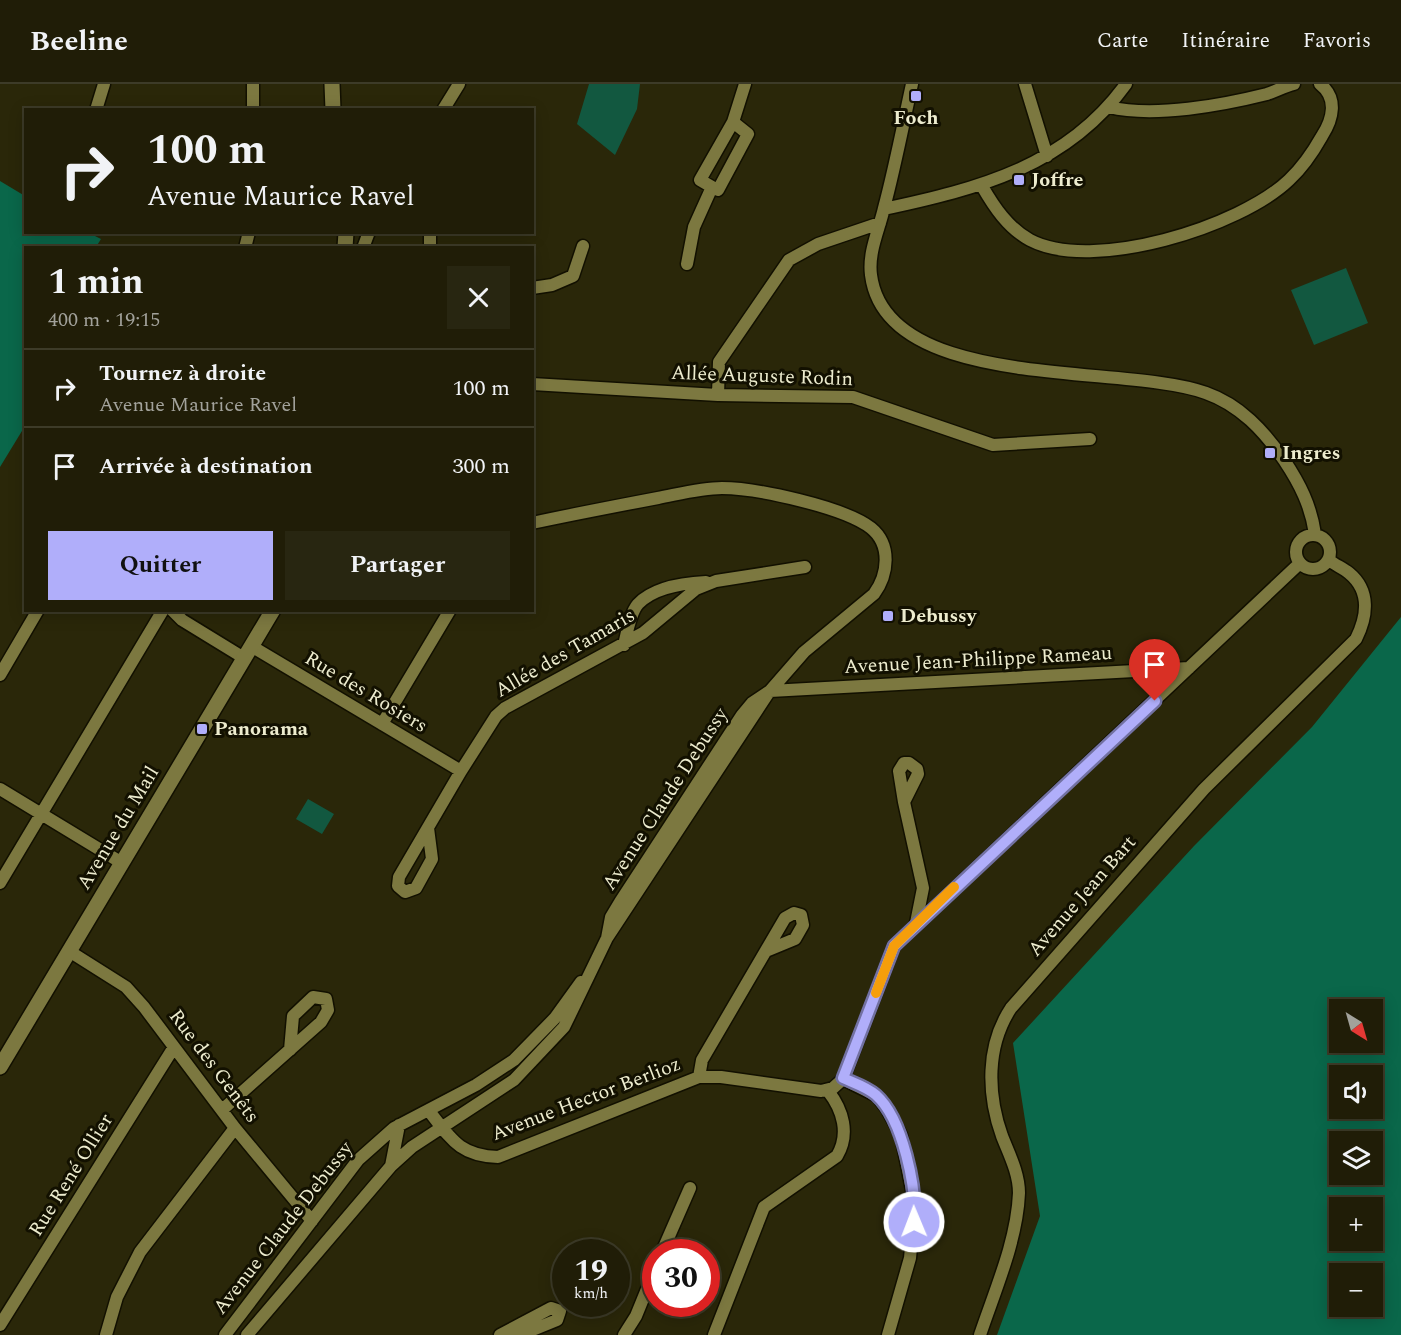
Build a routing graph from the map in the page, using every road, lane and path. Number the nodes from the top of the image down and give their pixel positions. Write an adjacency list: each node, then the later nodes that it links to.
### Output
1 (104, 84): 13 (street)
2 (253, 84): 14 (street)
3 (332, 84): 15 (main road)
4 (342, 84): 16 (main road)
5 (459, 84): 17 (street)
6 (745, 84): 18 (street)
7 (912, 84): 22 (street)
8 (1025, 84): 19 (street)
9 (1126, 84): 12 (street)
10 (1294, 84): 12 (street)
11 (1320, 84): 20 (street)
12 (1109, 107): 19 (street)
13 (97, 108)
14 (253, 108)
15 (333, 108)
16 (342, 108)
17 (443, 108)
18 (733, 122): 21 (street); 21 (street)
19 (1047, 156): 20 (street)
20 (982, 186): 22 (street)
21 (712, 187): 25 (street)
22 (884, 209): 23 (street)
23 (880, 223): 28 (street); 31 (street)
24 (583, 246): 26 (street)
25 (687, 264)
26 (534, 288)
27 (534, 384): 28 (street, Allée Auguste Rodin)
28 (718, 395): 29 (street, Allée Auguste Rodin)
29 (1090, 439)
30 (534, 523): 45 (street, Avenue Claude Debussy)
31 (1315, 534): 32 (street); 33 (street)
32 (1329, 560): 33 (street); 85 (street, Avenue Jean Bart)
33 (1300, 563): 43 (street)
34 (806, 567): 35 (street, Allée des Tamaris)
35 (716, 581): 41 (street, Allée des Tamaris); 41 (street)
36 (37, 612): 44 (street)
37 (161, 612): 50 (street)
38 (174, 612): 42 (street, Rue des Rosiers)
39 (272, 612): 42 (main road, Avenue du Mail)
40 (449, 612): 46 (street)
41 (624, 645): 47 (street, Allée des Tamaris)
42 (248, 652): 46 (street, Rue des Rosiers); 52 (main road, Avenue du Mail)
43 (1189, 668): 45 (street, Avenue Jean-Philippe Rameau); 55 (street)
44 (0, 675)
45 (770, 691): 59 (street, Avenue Claude Debussy)
46 (382, 724): 47 (street, Rue des Rosiers)
47 (461, 771): 51 (street, Allée des Tamaris)
48 (0, 789): 50 (street)
49 (904, 802): 54 (street)
50 (39, 813): 52 (street); 53 (street)
51 (428, 828): 51 (street, Allée des Tamaris)
52 (122, 863): 57 (main road, Avenue du Mail)
53 (0, 883)
54 (922, 888): 55 (street); 56 (street)
55 (946, 895): 56 (street)
56 (916, 923): 64 (street)
57 (69, 951): 60 (street, Rue des Genêts); 62 (main road, Avenue du Mail)
58 (765, 951): 63 (street)
59 (592, 966): 67 (street, Avenue Claude Debussy); 70 (street, Avenue Claude Debussy)
60 (174, 1047): 66 (street, Rue des Genêts); 76 (street, Rue René Ollier)
61 (290, 1050): 66 (street)
62 (0, 1067)
63 (699, 1077): 65 (street, Avenue Hector Berlioz); 70 (street, Avenue Hector Berlioz)
64 (843, 1078): 65 (street); 84 (street)
65 (828, 1091): 83 (street)
66 (222, 1110): 69 (street, Rue des Genêts)
67 (429, 1111): 68 (street, Avenue Claude Debussy); 70 (street, Avenue Hector Berlioz)
68 (399, 1125): 71 (street); 73 (street, Avenue Claude Debussy)
69 (236, 1128): 73 (street, Rue des Genêts); 77 (street)
70 (442, 1128): 71 (street, Avenue Claude Debussy)
71 (391, 1166): 79 (street, Avenue Claude Debussy)
72 (690, 1188): 74 (street)
73 (312, 1221): 78 (street, Avenue Claude Debussy)
74 (668, 1239)
75 (642, 1301): 82 (street)
76 (0, 1325)
77 (106, 1335)
78 (225, 1335)
79 (247, 1335)
80 (500, 1335): 81 (street)
81 (520, 1335)
82 (624, 1335)
83 (714, 1335)
84 (888, 1335)
85 (980, 1335)

